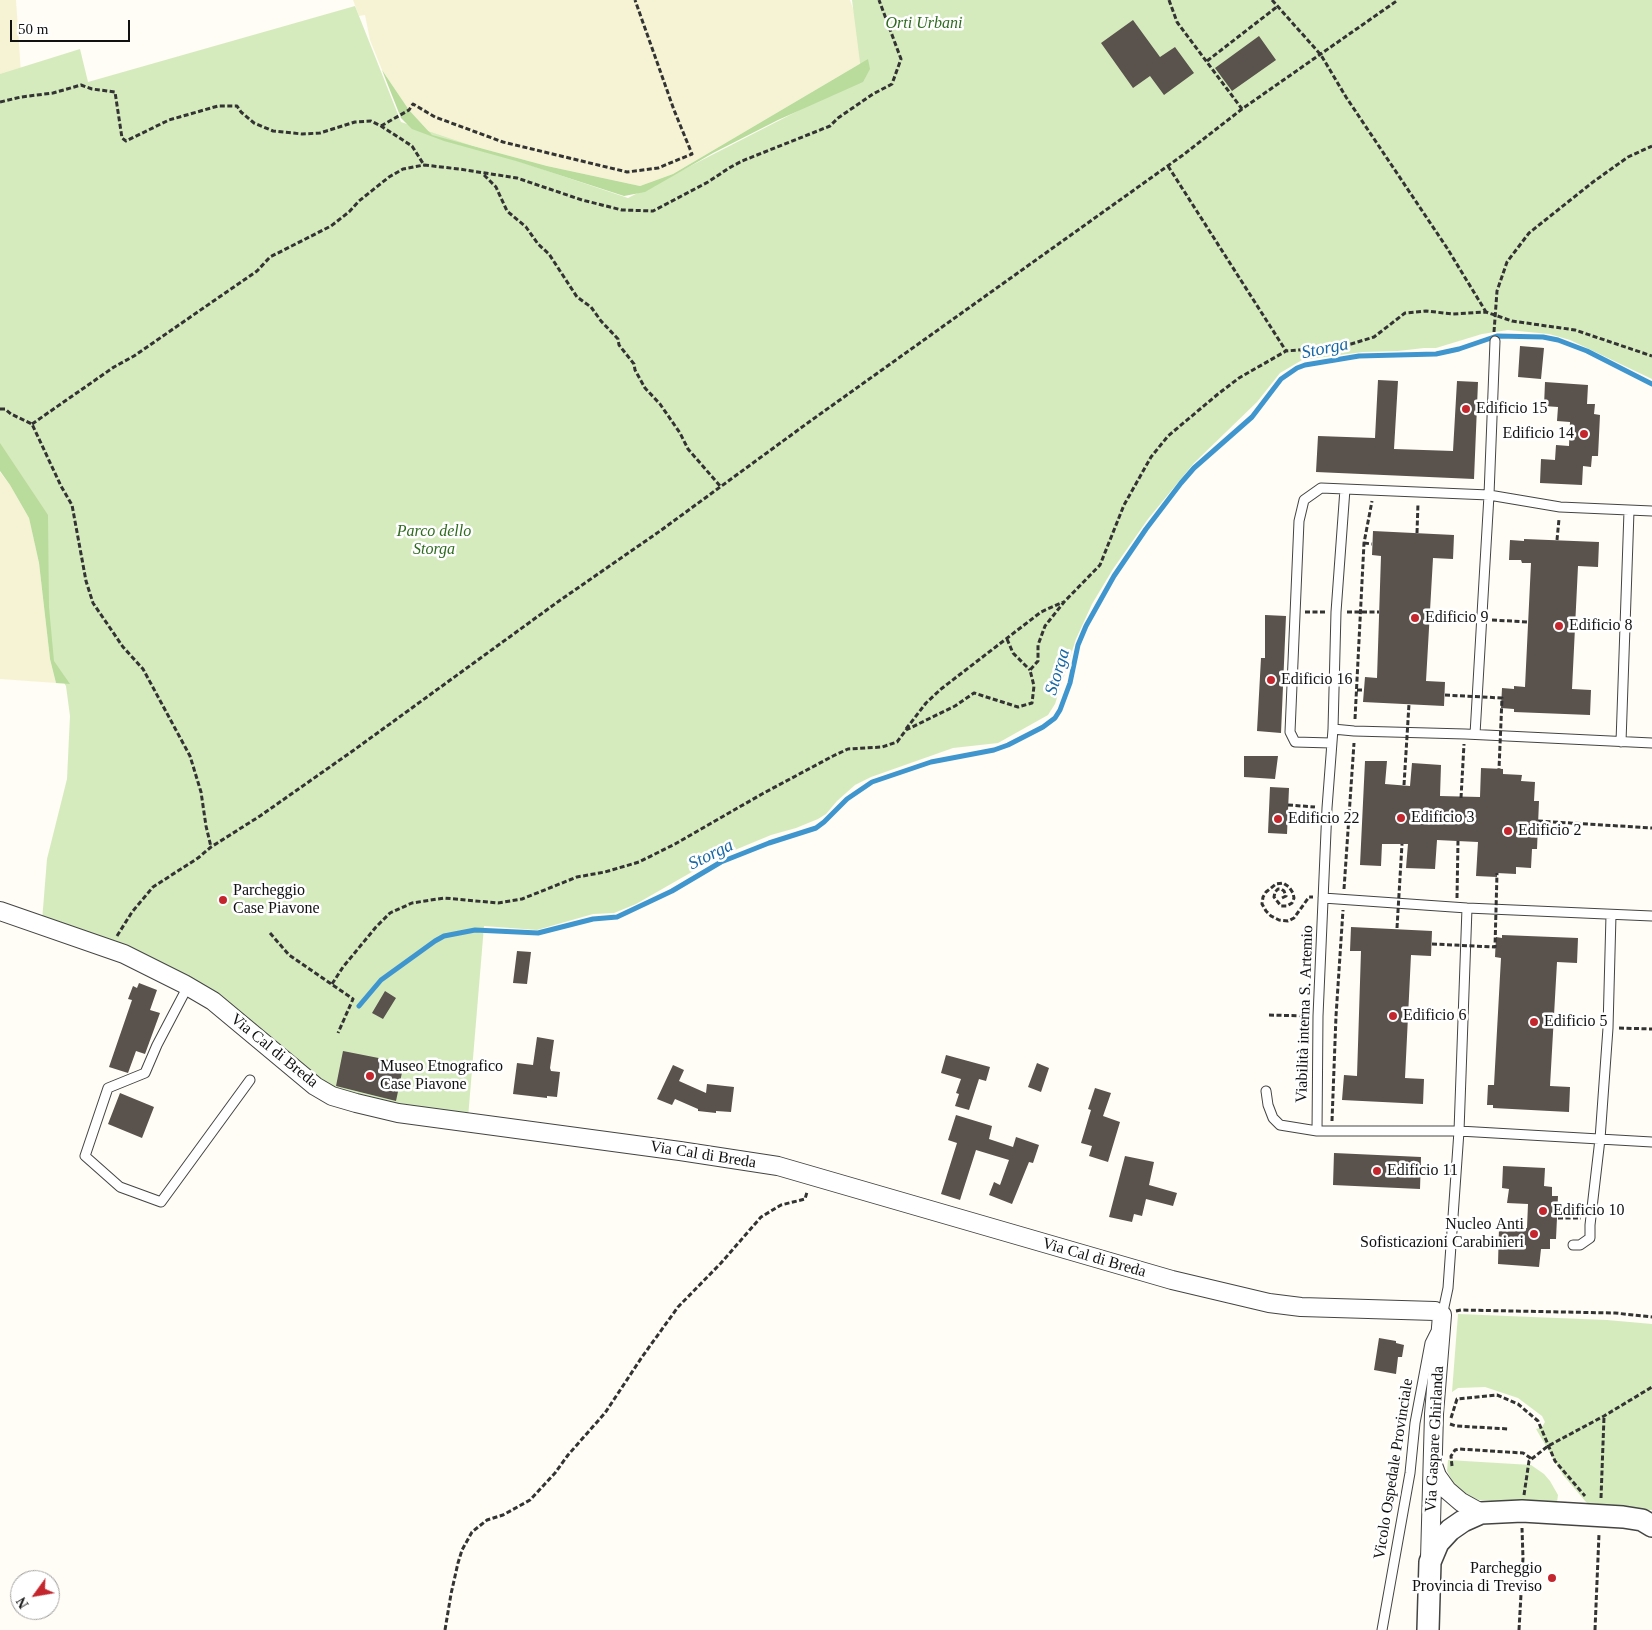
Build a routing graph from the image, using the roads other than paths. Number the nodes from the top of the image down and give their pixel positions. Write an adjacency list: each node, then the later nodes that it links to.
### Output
1 (1494, 337): 3 (lane)
2 (1345, 489): 3 (lane); 6 (lane, Viabilità interna S. Artemio); 9 (lane)
3 (1489, 495): 4 (lane); 7 (lane)
4 (1629, 510): 5 (lane); 8 (lane)
5 (1652, 511)
6 (1333, 729): 7 (lane); 9 (lane, Viabilità interna S. Artemio)
7 (1475, 734): 8 (lane)
8 (1621, 742): 10 (lane)
9 (1331, 743): 11 (lane, Viabilità interna S. Artemio)
10 (1652, 743)
11 (1323, 898): 12 (lane); 19 (lane, Viabilità interna S. Artemio)
12 (1462, 907): 14 (lane); 20 (lane)
13 (0, 911): 16 (street, Via Cal di Breda)
14 (1611, 915): 15 (lane); 21 (lane)
15 (1652, 916)
16 (188, 986): 17 (lane); 24 (street, Via Cal di Breda)
17 (250, 1080)
18 (1266, 1091): 19 (lane, Viabilità interna S. Artemio)
19 (1316, 1131): 20 (lane, Viabilità interna S. Artemio)
20 (1459, 1131): 21 (lane, Viabilità interna S. Artemio); 24 (lane)
21 (1600, 1139): 22 (lane, Viabilità interna S. Artemio); 23 (lane)
22 (1652, 1142)
23 (1573, 1245)
24 (1442, 1315): 25 (street, Via Gaspare Ghirlanda); 29 (lane, Vicolo Ospedale Provinciale)
25 (1433, 1464): 26 (street); 28 (street, Via Gaspare Ghirlanda)
26 (1481, 1513): 27 (street, Via Gaspare Ghirlanda); 28 (street, Via Gaspare Ghirlanda)
27 (1649, 1521)
28 (1430, 1562): 30 (street, Via Gaspare Ghirlanda)
29 (1382, 1630)
30 (1428, 1630)

